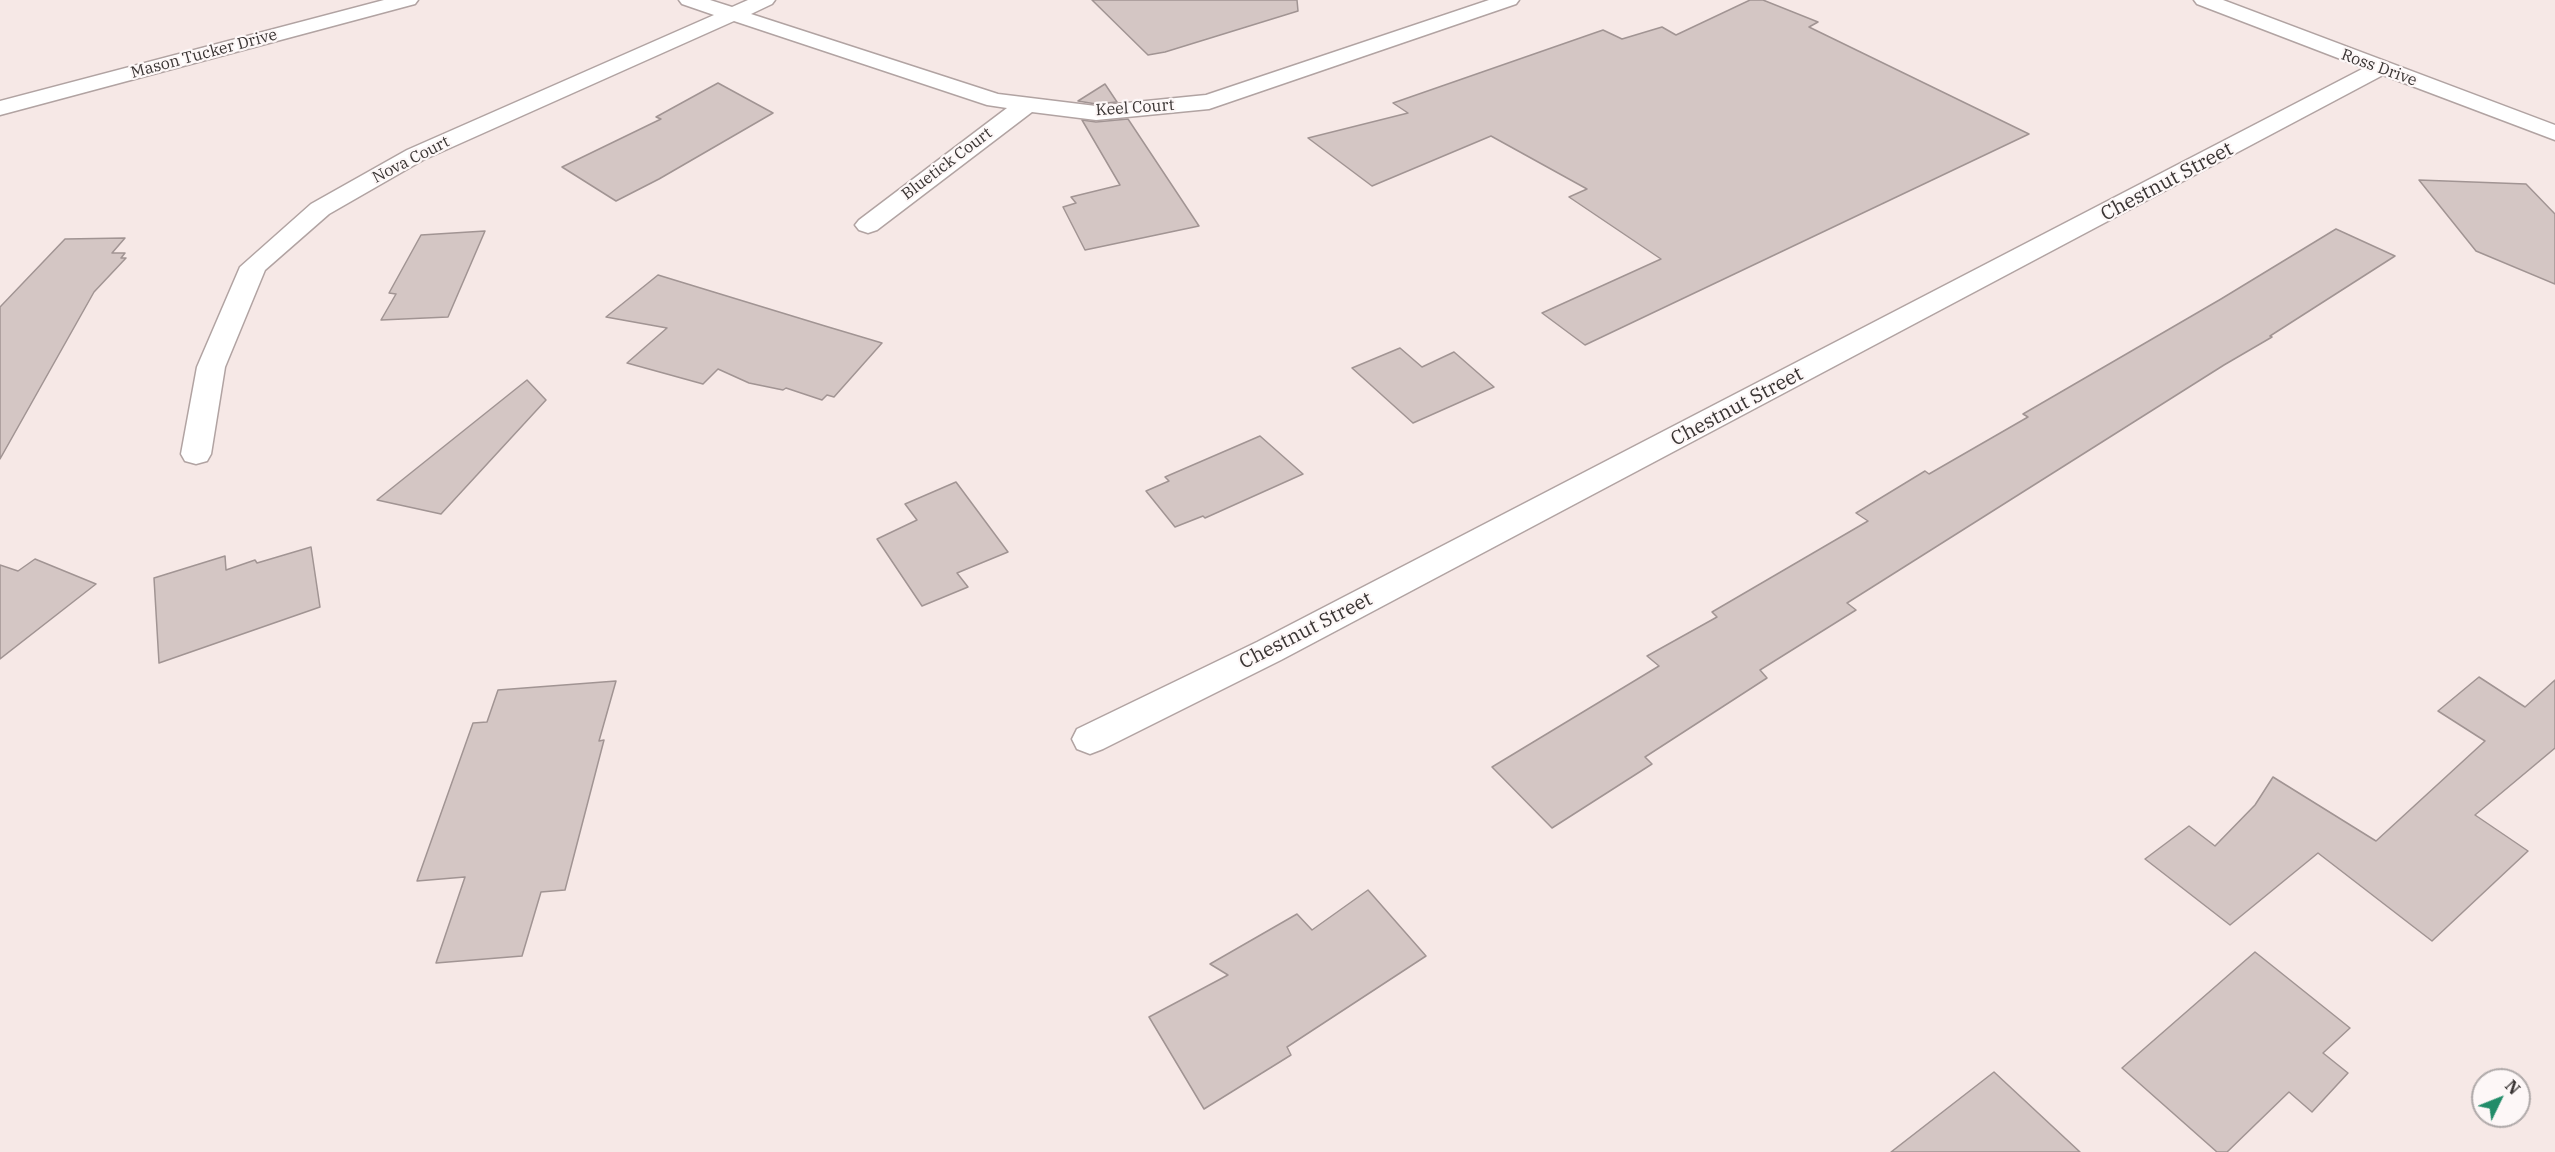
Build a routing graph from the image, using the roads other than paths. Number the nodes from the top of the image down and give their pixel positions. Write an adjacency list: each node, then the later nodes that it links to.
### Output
1 (408, 0): 9 (street, Mason Tucker Drive)
2 (689, 0): 6 (street, Keel Court)
3 (765, 0): 6 (street, Nova Court)
4 (1509, 0): 8 (street, Keel Court)
5 (2204, 0): 7 (street, Ross Drive)
6 (733, 14): 8 (street, Keel Court); 12 (street, Nova Court)
7 (2380, 68): 10 (street, Ross Drive); 13 (street, Chestnut Street)
8 (1027, 104): 11 (street, Bluetick Court)
9 (0, 108)
10 (2555, 133)
11 (868, 225)
12 (196, 454)
13 (1090, 739)

